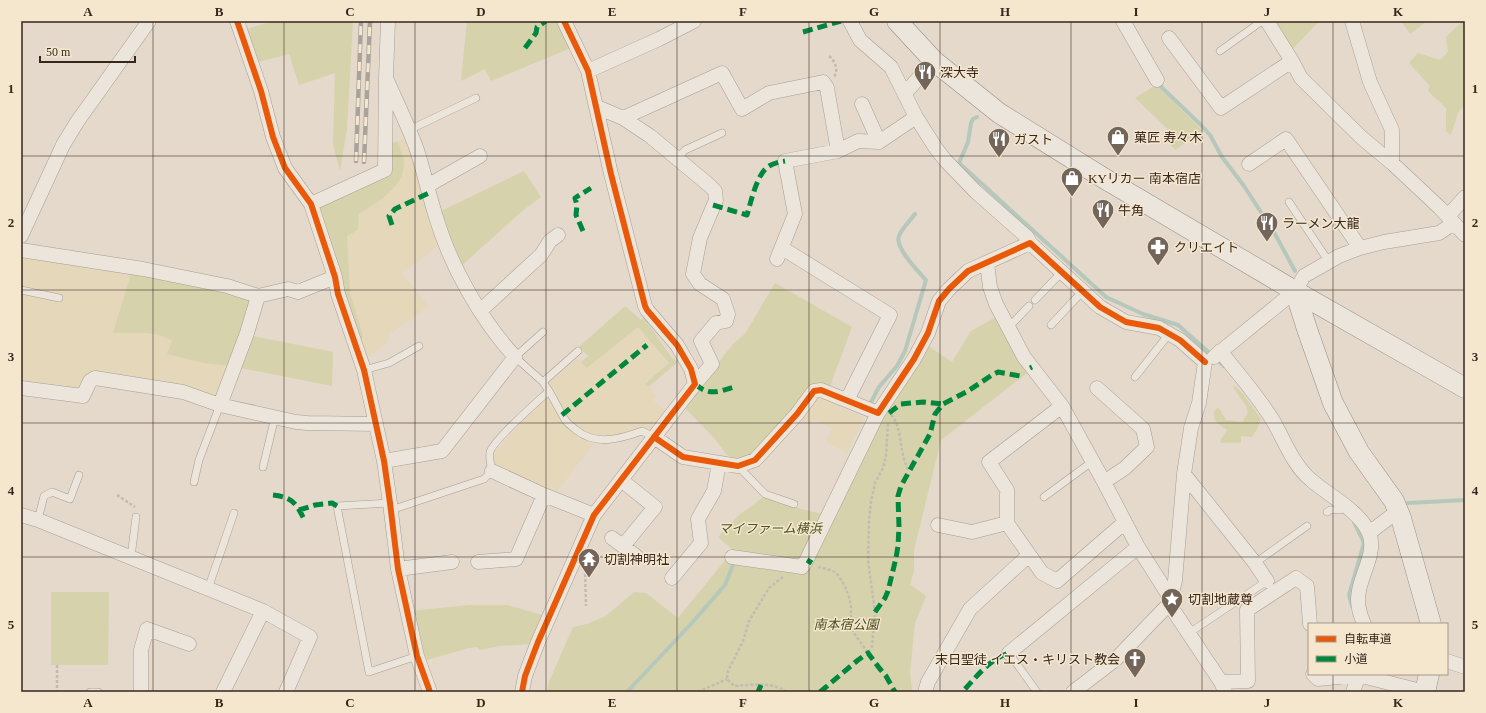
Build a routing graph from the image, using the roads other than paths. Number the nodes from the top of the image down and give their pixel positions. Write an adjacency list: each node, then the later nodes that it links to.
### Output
1 (148, 21): 40 (street)
2 (237, 21): 36 (street)
3 (388, 21): 17 (street)
4 (564, 21): 16 (street)
5 (850, 21): 19 (street)
6 (897, 21): 14 (street)
7 (1123, 21): 18 (street)
8 (1262, 21): 13 (lane)
9 (1267, 21): 15 (street)
10 (1352, 21): 31 (street)
11 (687, 23): 16 (street)
12 (1169, 38): 15 (street)
13 (1220, 51)
14 (934, 61): 19 (street); 49 (street)
15 (1292, 61): 31 (street)
16 (588, 71): 22 (street)
17 (386, 78): 25 (street); 36 (street)
18 (1157, 80)
19 (905, 93): 23 (street)
20 (476, 98): 25 (lane)
21 (862, 104): 27 (street)
22 (597, 107): 24 (street); 67 (street)
23 (916, 117): 27 (street); 41 (street)
24 (624, 118): 28 (street); 30 (street)
25 (409, 130): 33 (street)
26 (722, 134): 30 (lane)
27 (879, 142): 28 (street)
28 (838, 151): 72 (street)
29 (480, 156): 33 (street)
30 (677, 158): 67 (street)
31 (1392, 163): 37 (street)
32 (1250, 164): 42 (street)
33 (427, 186): 55 (street)
34 (1465, 197): 37 (street)
35 (1289, 202): 44 (lane)
36 (311, 204): 47 (street)
37 (1451, 220): 39 (street); 42 (street)
38 (558, 235): 55 (street)
39 (1465, 235)
40 (21, 236)
41 (1030, 244): 45 (street); 46 (street)
42 (1360, 248): 44 (street)
43 (21, 250): 51 (street)
44 (1329, 262): 49 (street)
45 (987, 263): 57 (street); 75 (street)
46 (1061, 273): 50 (street); 53 (lane)
47 (335, 278): 51 (street); 64 (street)
48 (21, 290): 52 (lane)
49 (1295, 291): 63 (street); 70 (street); 96 (street)
50 (1082, 292): 56 (lane); 59 (street)
51 (258, 296): 73 (street)
52 (59, 298)
53 (1035, 300)
54 (1029, 306): 57 (lane)
55 (480, 311): 62 (street)
56 (1051, 325)
57 (1008, 328): 74 (street)
58 (543, 332): 62 (lane)
59 (1169, 334): 63 (street); 65 (lane)
60 (419, 346): 64 (lane)
61 (578, 351): 66 (lane)
62 (515, 357): 66 (lane); 79 (street)
63 (1213, 357): 85 (street); 94 (street)
64 (364, 370): 77 (street)
65 (1135, 377)
66 (544, 382): 71 (lane)
67 (695, 384): 78 (street)
68 (21, 388): 73 (street)
69 (1098, 388): 89 (street)
70 (1465, 388)
71 (549, 391): 78 (lane); 84 (lane)
72 (847, 400): 75 (street); 82 (street)
73 (220, 405): 76 (street); 88 (lane)
74 (1062, 406): 80 (street); 103 (street)
75 (878, 413): 111 (street)
76 (275, 417): 77 (street); 83 (lane)
77 (376, 424): 79 (street)
78 (654, 437): 81 (street); 87 (street)
79 (384, 461): 93 (street)
80 (1093, 461): 89 (street); 91 (lane)
81 (719, 463): 82 (street); 116 (street)
82 (738, 466): 92 (lane)
83 (263, 467)
84 (492, 471): 90 (street); 93 (lane)
85 (1184, 474): 114 (street); 119 (street)
86 (79, 476): 101 (lane)
87 (621, 480): 99 (street); 109 (street)
88 (194, 482)
89 (1104, 482): 102 (street)
90 (544, 495): 99 (street); 113 (street)
91 (1044, 497)
92 (794, 504)
93 (391, 506): 115 (street); 127 (lane)
94 (1348, 509): 95 (lane); 106 (street)
95 (1328, 511)
96 (1398, 511): 106 (street); 123 (street)
97 (234, 513): 118 (lane)
98 (21, 515): 101 (street)
99 (594, 515): 140 (street)
100 (136, 517): 110 (lane)
101 (38, 520): 110 (street)
102 (1125, 522): 107 (street); 108 (street)
103 (1007, 523): 104 (street); 108 (street)
104 (938, 525)
105 (1307, 526): 114 (lane)
106 (1369, 533): 122 (street)
107 (1138, 547): 119 (street); 126 (street)
108 (1029, 555): 141 (street)
109 (636, 556)
110 (132, 557): 118 (street)
111 (732, 557)
112 (452, 562): 115 (street)
113 (478, 562)
114 (1255, 563): 117 (street)
115 (398, 569): 127 (street)
116 (672, 578)
117 (1267, 581): 124 (lane)
118 (208, 589): 120 (street)
119 (1170, 601): 124 (street); 143 (street)
120 (263, 611): 137 (street); 138 (street)
121 (1310, 623): 133 (street)
122 (1364, 623)
123 (1431, 623)
124 (1189, 633): 133 (street)
125 (189, 644): 136 (street)
126 (1009, 653): 142 (lane)
127 (417, 656): 139 (street)
128 (1448, 661): 129 (street)
129 (1465, 667)
130 (1314, 675): 131 (street)
131 (1358, 675): 144 (street); 145 (street)
132 (1429, 675): 145 (street)
133 (1223, 687)
134 (90, 692): 135 (lane)
135 (98, 692)
136 (141, 692)
137 (223, 692)
138 (286, 692)
139 (430, 692)
140 (522, 692)
141 (925, 692)
142 (1037, 692)
143 (1073, 692)
144 (1353, 692)
145 (1425, 692)

